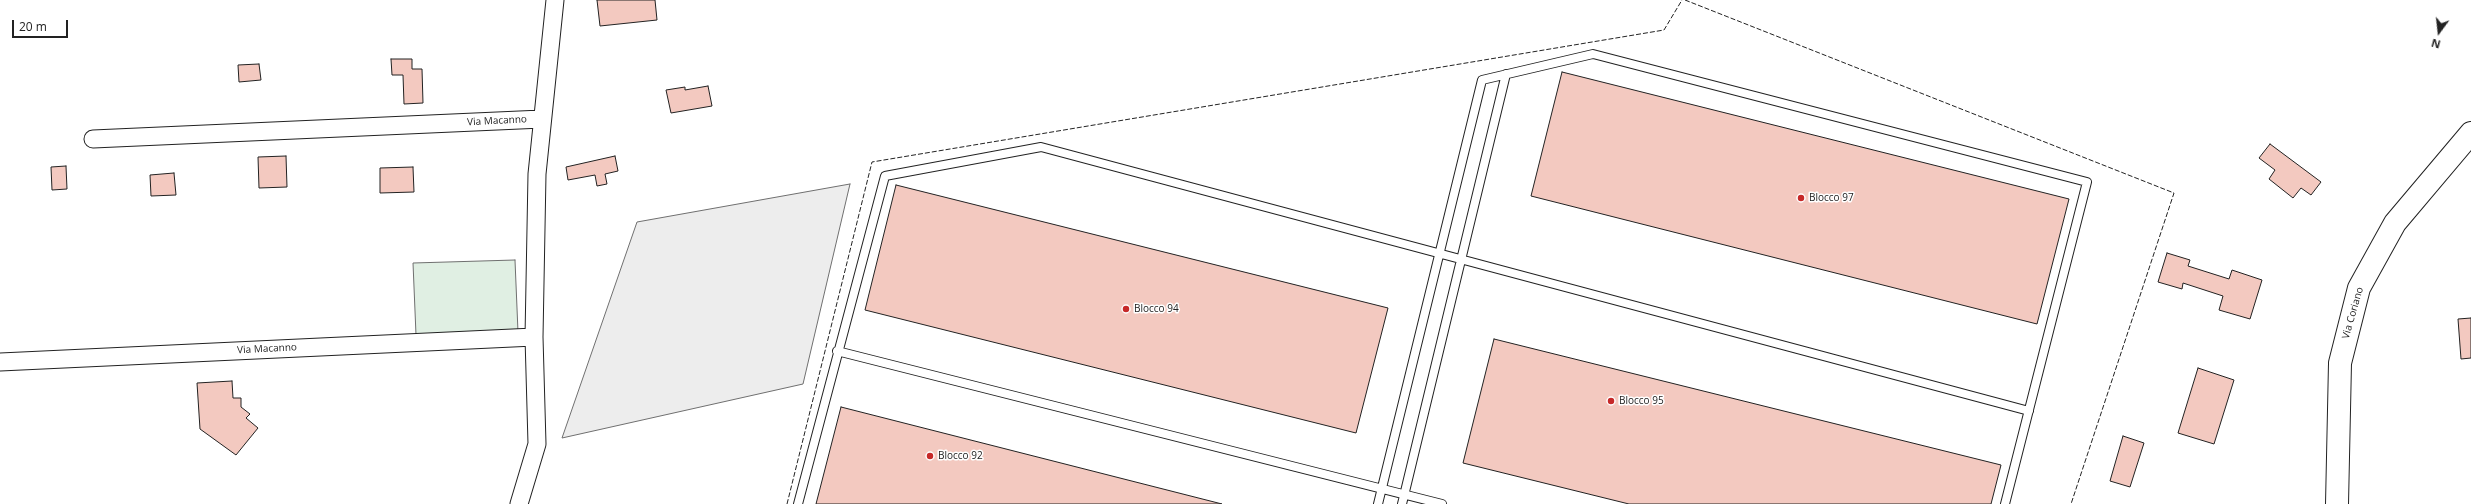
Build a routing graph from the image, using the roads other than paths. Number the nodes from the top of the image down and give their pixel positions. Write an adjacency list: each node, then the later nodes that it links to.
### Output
1 (555, 0): 3 (street, Via Macanno)
2 (1506, 74): 6 (lane); 7 (lane); 11 (lane)
3 (542, 119): 5 (street, Via Macanno); 8 (street, Via Macanno)
4 (2471, 133): 20 (main road, Via Coriano)
5 (93, 139)
6 (1439, 254): 7 (lane); 9 (lane); 12 (lane)
7 (1461, 260): 11 (lane); 13 (lane)
8 (534, 337): 10 (street, Via Macanno); 14 (street, Via Macanno)
9 (837, 351): 12 (lane); 15 (lane)
10 (0, 362)
11 (2029, 411): 19 (lane)
12 (1382, 489): 13 (lane); 16 (lane)
13 (1404, 495): 17 (lane); 18 (lane)
14 (519, 504)
15 (798, 504)
16 (1378, 504)
17 (1402, 504)
18 (1442, 504)
19 (2005, 504)
20 (2337, 504)

